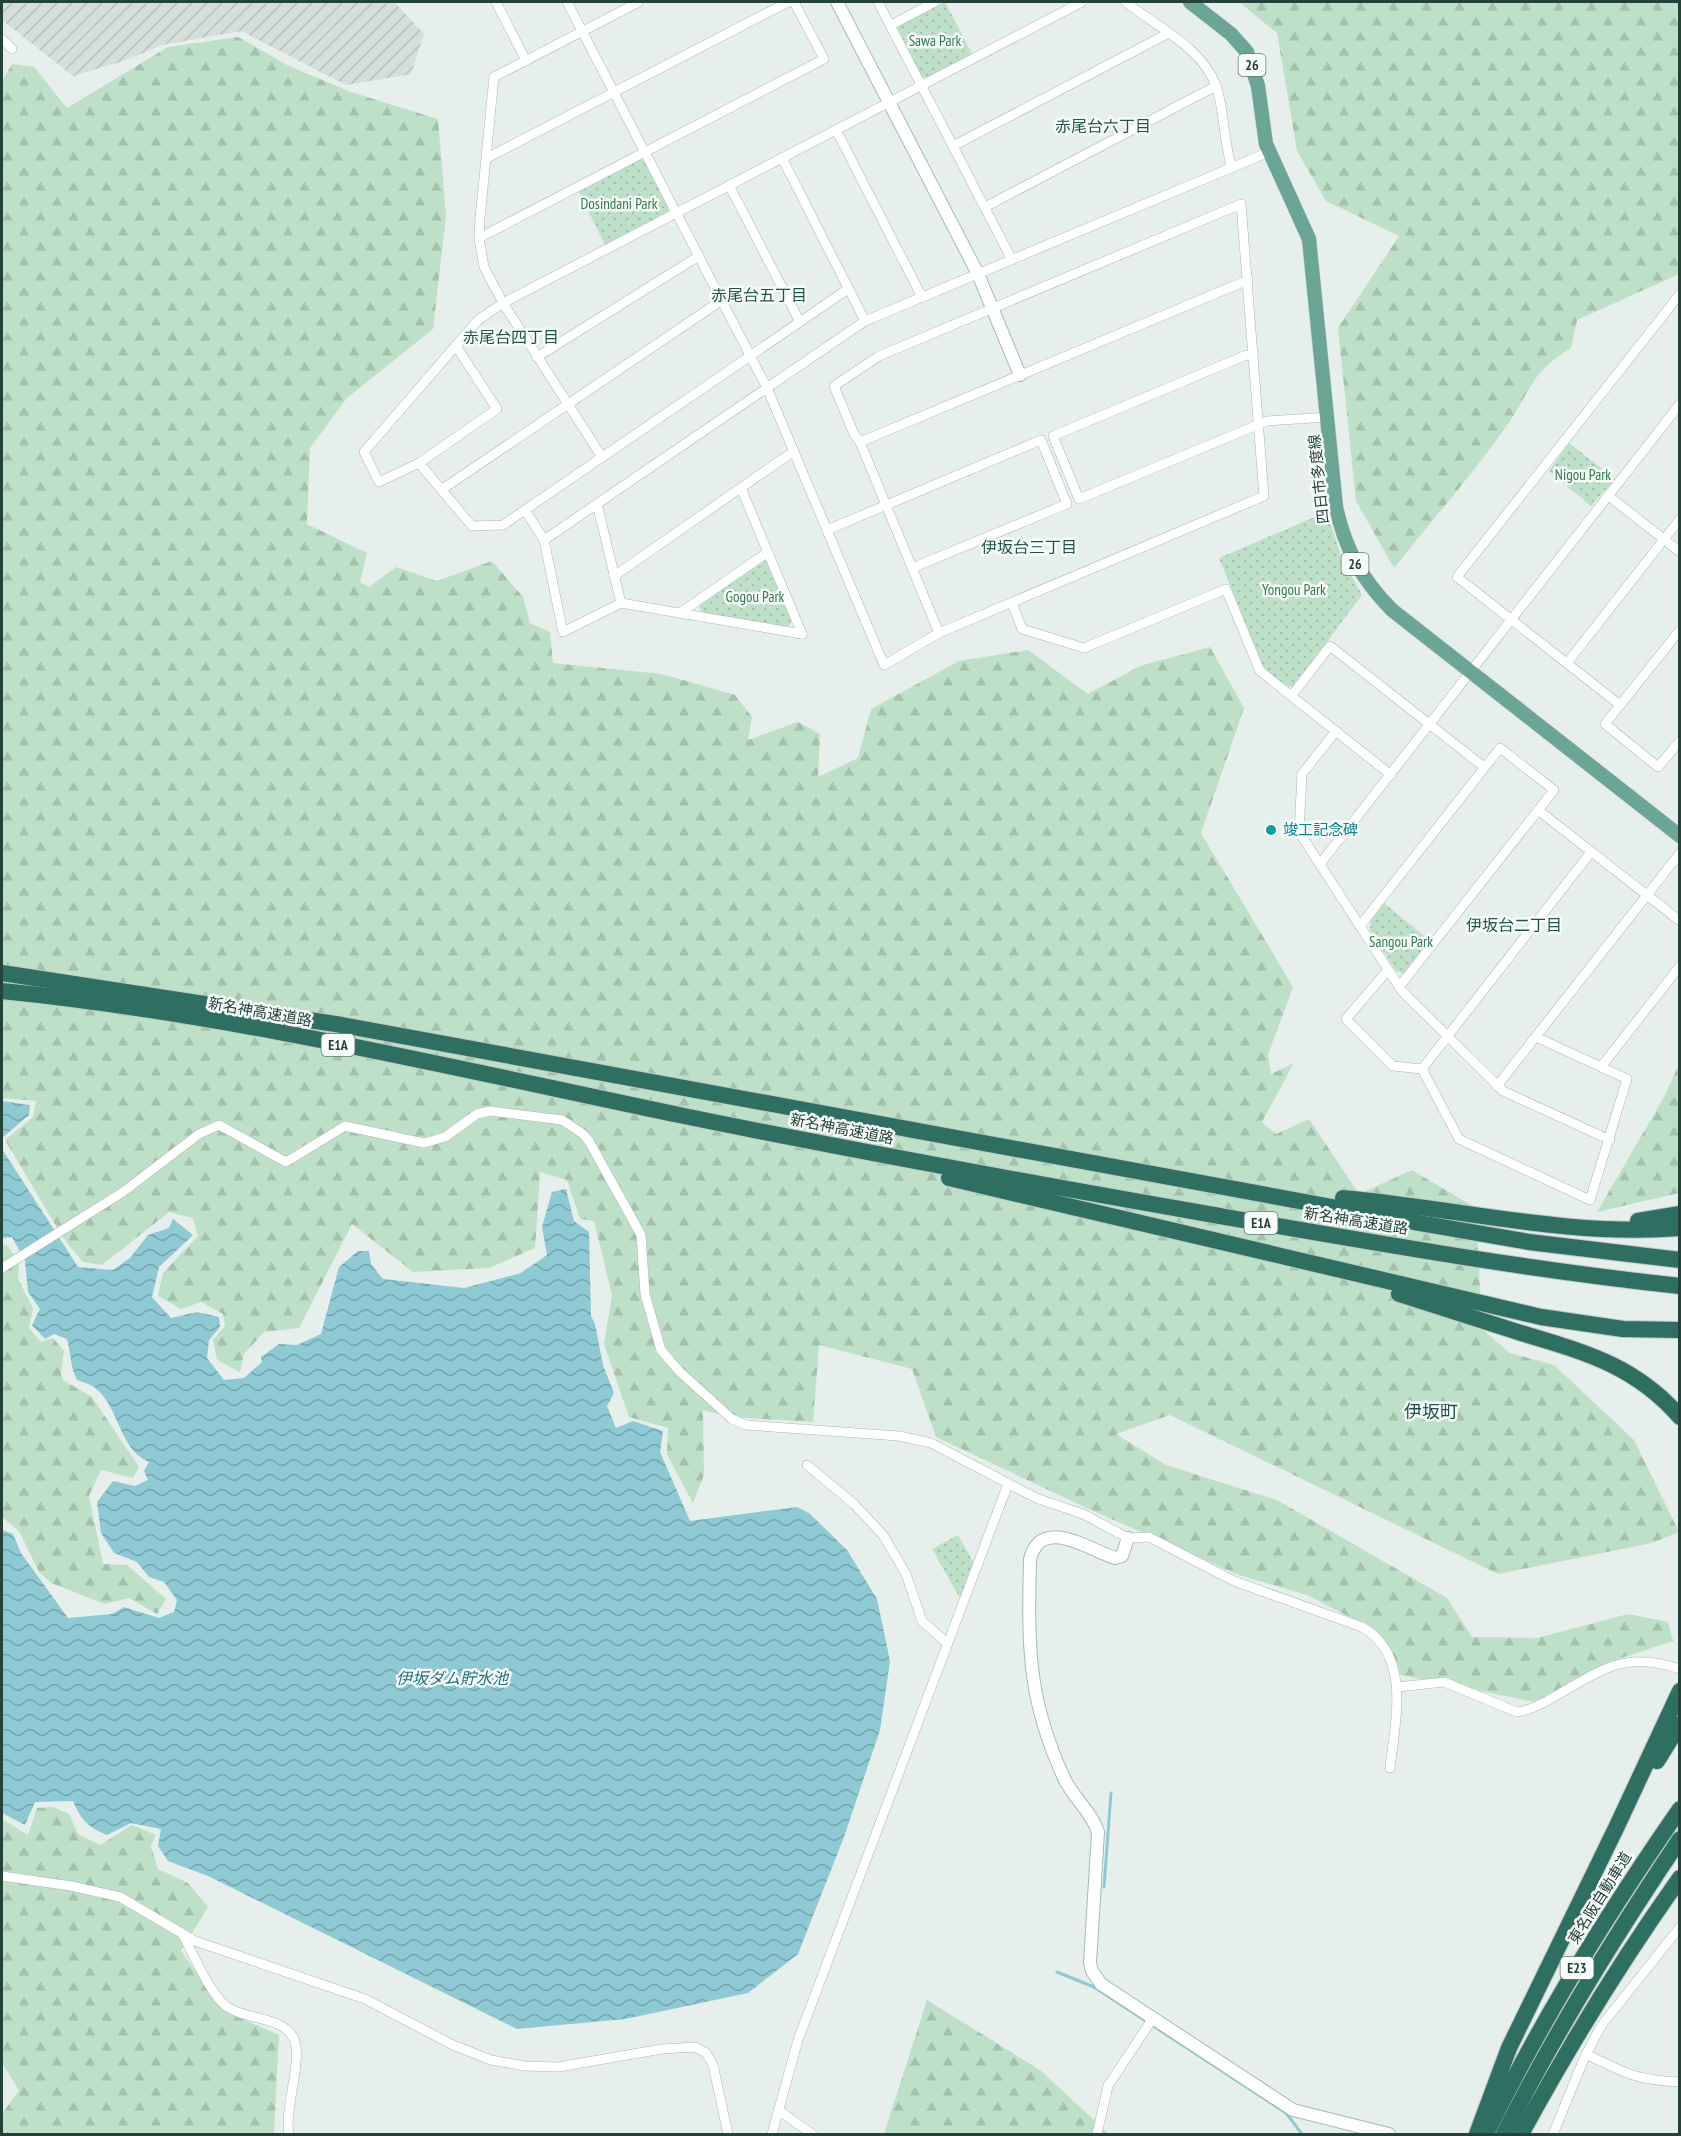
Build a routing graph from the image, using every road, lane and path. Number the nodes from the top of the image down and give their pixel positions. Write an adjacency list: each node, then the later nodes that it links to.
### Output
1 (496, 2): 17 (street)
2 (567, 2): 13 (street)
3 (639, 2): 13 (street)
4 (788, 2): 20 (street)
5 (794, 2): 24 (street)
6 (837, 2): 21 (street)
7 (878, 2): 12 (street)
8 (935, 2): 12 (street)
9 (1082, 2): 18 (street)
10 (1126, 2): 14 (street)
11 (1190, 2): 25 (main road, 四日市多度線 / 26)
12 (891, 25): 18 (street)
13 (583, 31): 17 (street); 20 (street)
14 (1167, 34): 19 (street); 23 (street)
15 (2, 39): 16 (street)
16 (12, 49)
17 (526, 61): 26 (street)
18 (921, 86): 21 (street); 23 (street)
19 (1216, 86): 28 (street); 30 (street)
20 (614, 92): 24 (street); 26 (street)
21 (889, 103): 22 (street); 35 (street)
22 (836, 130): 27 (street); 39 (street)
23 (953, 146): 30 (street)
24 (645, 152): 31 (street); 32 (street)
25 (1269, 152): 28 (street); 53 (main road, 四日市多度線 / 26)
26 (487, 158): 32 (street)
27 (782, 158): 29 (street); 37 (street)
28 (1232, 168): 34 (street)
29 (729, 185): 31 (street); 44 (street)
30 (985, 207): 34 (street)
31 (676, 213): 33 (street); 41 (street)
32 (479, 238): 41 (street)
33 (699, 256): 40 (street); 48 (street)
34 (1012, 260): 35 (street)
35 (978, 274): 39 (street); 42 (street)
36 (1248, 280): 42 (street); 46 (street); 49 (street)
37 (848, 289): 43 (street); 44 (street)
38 (1680, 294): 76 (street)
39 (922, 297): 43 (street)
40 (722, 300): 47 (street); 51 (street)
41 (503, 303): 45 (street); 48 (street)
42 (993, 308): 49 (street); 55 (street)
43 (865, 321): 50 (street)
44 (800, 322): 47 (street)
45 (456, 346): 58 (street); 58 (street)
46 (1253, 354): 54 (street); 54 (street)
47 (751, 356): 50 (street); 57 (street)
48 (537, 357): 51 (street)
49 (1020, 375): 55 (street)
50 (767, 388): 56 (street); 62 (street)
51 (568, 404): 57 (street); 60 (street)
52 (1680, 404): 61 (street)
53 (1329, 417): 54 (street); 80 (main road, 四日市多度線 / 26)
54 (1260, 424): 74 (street)
55 (860, 442): 63 (street)
56 (794, 451): 59 (street); 66 (street)
57 (602, 457): 64 (street)
58 (419, 463): 60 (street)
59 (741, 488): 69 (street); 72 (street)
60 (441, 490): 64 (street)
61 (1610, 496): 67 (street); 76 (street)
62 (597, 504): 68 (street); 72 (street)
63 (886, 506): 66 (street); 71 (street); 71 (street)
64 (525, 510): 68 (street)
65 (1680, 519): 67 (street)
66 (827, 530): 78 (street)
67 (1664, 539): 70 (street); 79 (street)
68 (544, 540): 73 (street)
69 (768, 552): 75 (street); 75 (street)
70 (1680, 552)
71 (912, 568): 78 (street)
72 (614, 576): 73 (street)
73 (621, 603): 75 (street)
74 (1012, 603): 78 (street); 81 (street)
75 (680, 613)
76 (1512, 620): 79 (street); 80 (street)
77 (1680, 630): 82 (street)
78 (939, 633)
79 (1567, 663): 82 (street)
80 (1472, 673): 83 (street); 89 (main road, 四日市多度線 / 26)
81 (1292, 695): 83 (street); 84 (street)
82 (1620, 705): 85 (street)
83 (1430, 726): 86 (street); 87 (street)
84 (1336, 730): 87 (street); 92 (street)
85 (1678, 746)
86 (1484, 767): 88 (street); 95 (street)
87 (1391, 775): 92 (street)
88 (1539, 810): 90 (street); 101 (street)
89 (1680, 836)
90 (1591, 852): 93 (street); 103 (street)
91 (1680, 853): 93 (street)
92 (1320, 864): 95 (street)
93 (1647, 896): 94 (street); 104 (street)
94 (1680, 921)
95 (1360, 926): 97 (street)
96 (1680, 966): 99 (street)
97 (1388, 970): 101 (street); 106 (street)
98 (2, 974): 100 (highway, 新名神高速道路 / E1A)
99 (1676, 978): 105 (street)
100 (37, 986): 102 (highway, 新名神高速道路 / E1A); 109 (highway, 新名神高速道路 / E1A); 110 (highway, 新名神高速道路 / E1A)
101 (1399, 987): 103 (street)
102 (2, 991)
103 (1448, 1036): 106 (street); 107 (street)
104 (1536, 1037): 105 (street); 107 (street)
105 (1601, 1067): 108 (street)
106 (1422, 1069): 108 (street)
107 (1497, 1086): 108 (street)
108 (1610, 1140)
109 (844, 1149): 114 (highway); 117 (highway, 新名神高速道路 / E1A)
110 (1261, 1192): 112 (highway); 115 (highway, 新名神高速道路 / E1A)
111 (1680, 1214): 112 (highway)
112 (1571, 1226): 113 (highway)
113 (1680, 1228)
114 (1240, 1248): 118 (highway); 119 (highway)
115 (1680, 1260)
116 (4, 1267): 121 (street)
117 (1680, 1286)
118 (1678, 1330)
119 (1680, 1417)
120 (807, 1465): 123 (street)
121 (1008, 1484): 122 (street); 123 (street)
122 (1128, 1538): 125 (street); 138 (street)
123 (947, 1643): 141 (street)
124 (1680, 1669): 125 (street)
125 (1398, 1687): 128 (street)
126 (1680, 1691): 130 (highway)
127 (1680, 1724): 130 (highway)
128 (1390, 1768)
129 (1680, 1809): 149 (highway, 東名阪自動車道 / E23)
130 (1617, 1826): 148 (highway)
131 (1680, 1839): 150 (highway, E23)
132 (2, 1876): 137 (street)
133 (1680, 1878): 135 (highway)
134 (1680, 1887): 135 (highway)
135 (1650, 1920): 151 (highway)
136 (1680, 1927): 139 (street)
137 (182, 1933): 142 (street); 143 (street)
138 (1151, 2022): 146 (street); 147 (street)
139 (1586, 2054): 140 (street); 152 (street)
140 (1680, 2082)
141 (778, 2110): 144 (street); 145 (street)
142 (289, 2134)
143 (728, 2134)
144 (772, 2134)
145 (812, 2134)
146 (1097, 2134)
147 (1389, 2134)
148 (1477, 2134)
149 (1486, 2134)
150 (1504, 2134)
151 (1521, 2134)
152 (1553, 2134)

